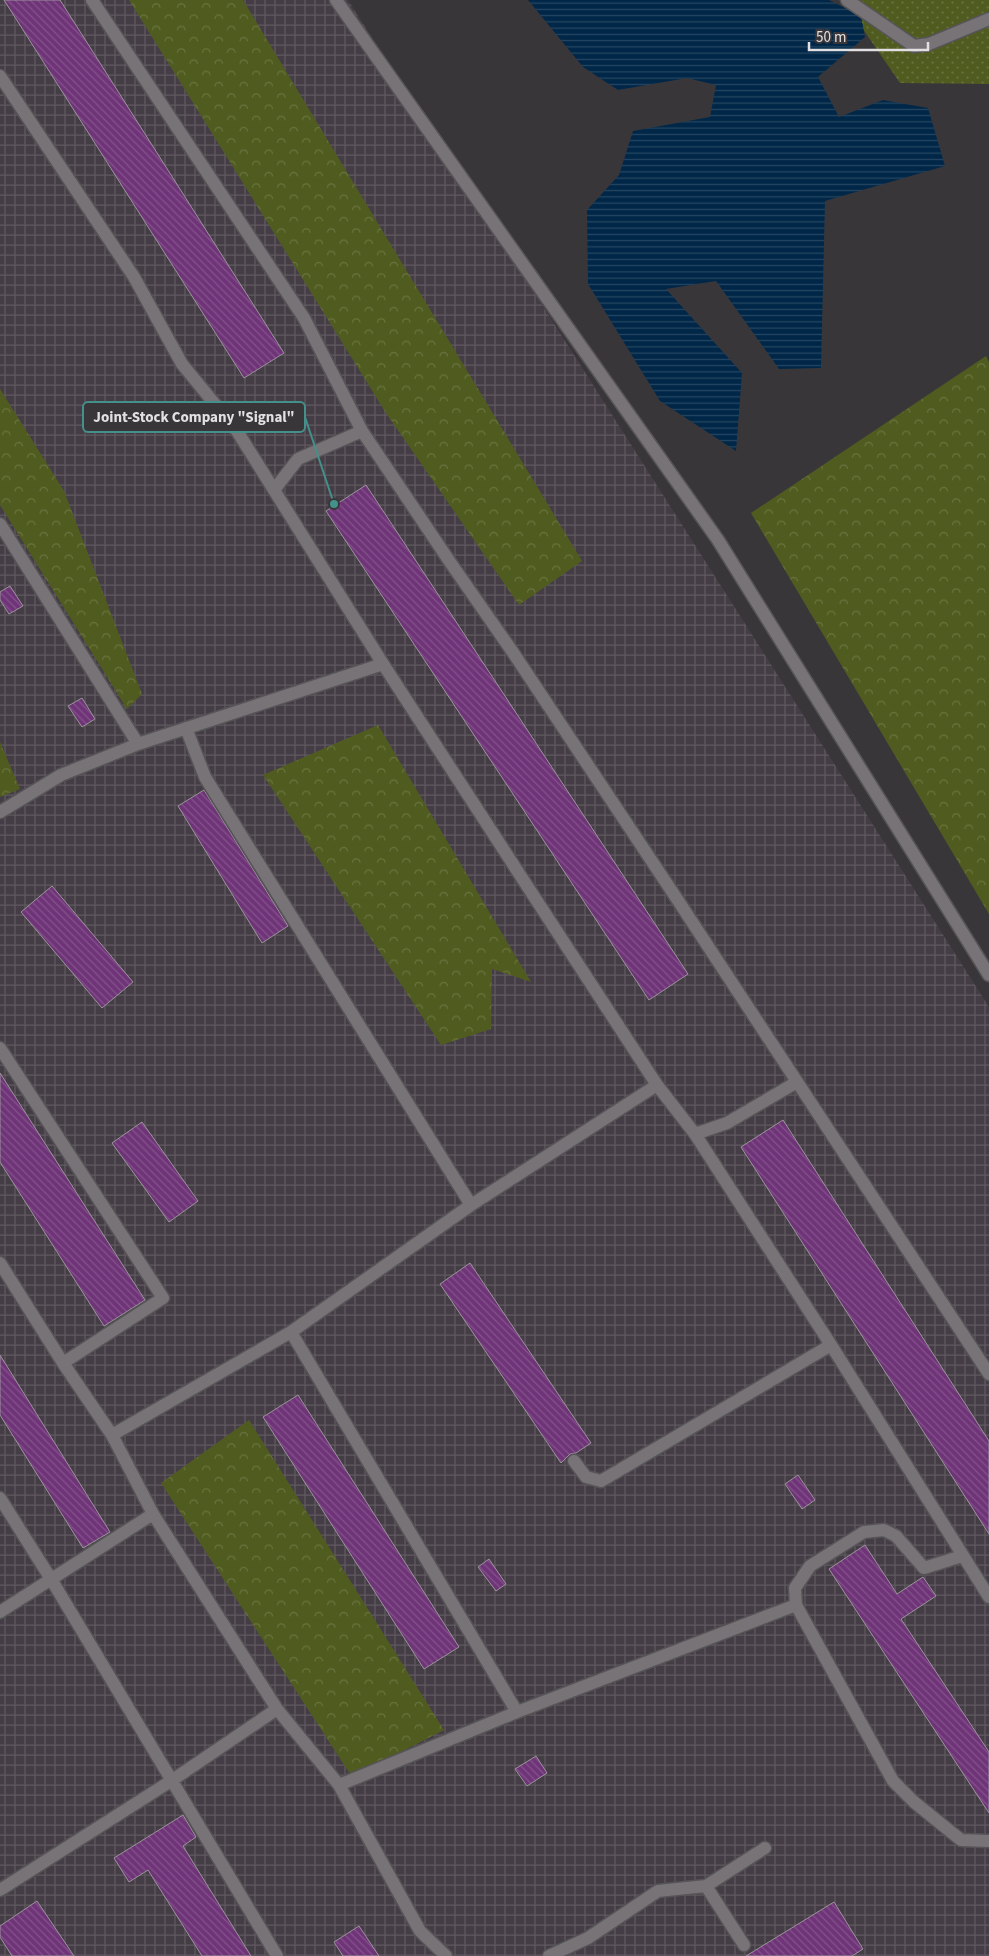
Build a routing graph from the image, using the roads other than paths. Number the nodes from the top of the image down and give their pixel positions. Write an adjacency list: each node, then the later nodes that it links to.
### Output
1 (92, 0): 6 (lane)
2 (336, 0): 13 (lane)
3 (848, 0): 4 (lane)
4 (989, 19)
5 (0, 76): 7 (lane)
6 (362, 430): 7 (lane); 15 (lane)
7 (274, 490): 9 (lane)
8 (0, 524): 11 (lane)
9 (383, 664): 10 (lane); 16 (lane)
10 (186, 728): 11 (lane); 18 (lane)
11 (138, 744): 12 (lane)
12 (0, 812)
13 (989, 975)
14 (0, 1048): 22 (lane)
15 (797, 1082): 17 (lane); 23 (lane)
16 (657, 1085): 17 (lane); 18 (lane)
17 (695, 1134): 21 (lane)
18 (471, 1205): 20 (lane)
19 (0, 1263): 22 (lane)
20 (291, 1332): 24 (lane); 34 (lane)
21 (830, 1345): 25 (lane); 28 (lane)
22 (63, 1363): 24 (lane)
23 (989, 1374)
24 (112, 1435): 27 (lane)
25 (574, 1461)
26 (0, 1498): 29 (lane)
27 (153, 1514): 29 (lane); 33 (lane)
28 (962, 1556): 30 (lane); 31 (lane)
29 (51, 1579): 32 (lane); 35 (lane)
30 (989, 1597)
31 (796, 1605): 34 (lane); 37 (lane)
32 (0, 1612)
33 (276, 1709): 35 (lane); 36 (lane)
34 (517, 1712): 36 (lane)
35 (171, 1781): 40 (lane); 42 (lane)
36 (338, 1785): 43 (lane)
37 (989, 1841)
38 (765, 1848): 39 (lane)
39 (706, 1886): 41 (lane); 44 (lane)
40 (0, 1890)
41 (744, 1945)
42 (277, 1956)
43 (446, 1956)
44 (549, 1956)

